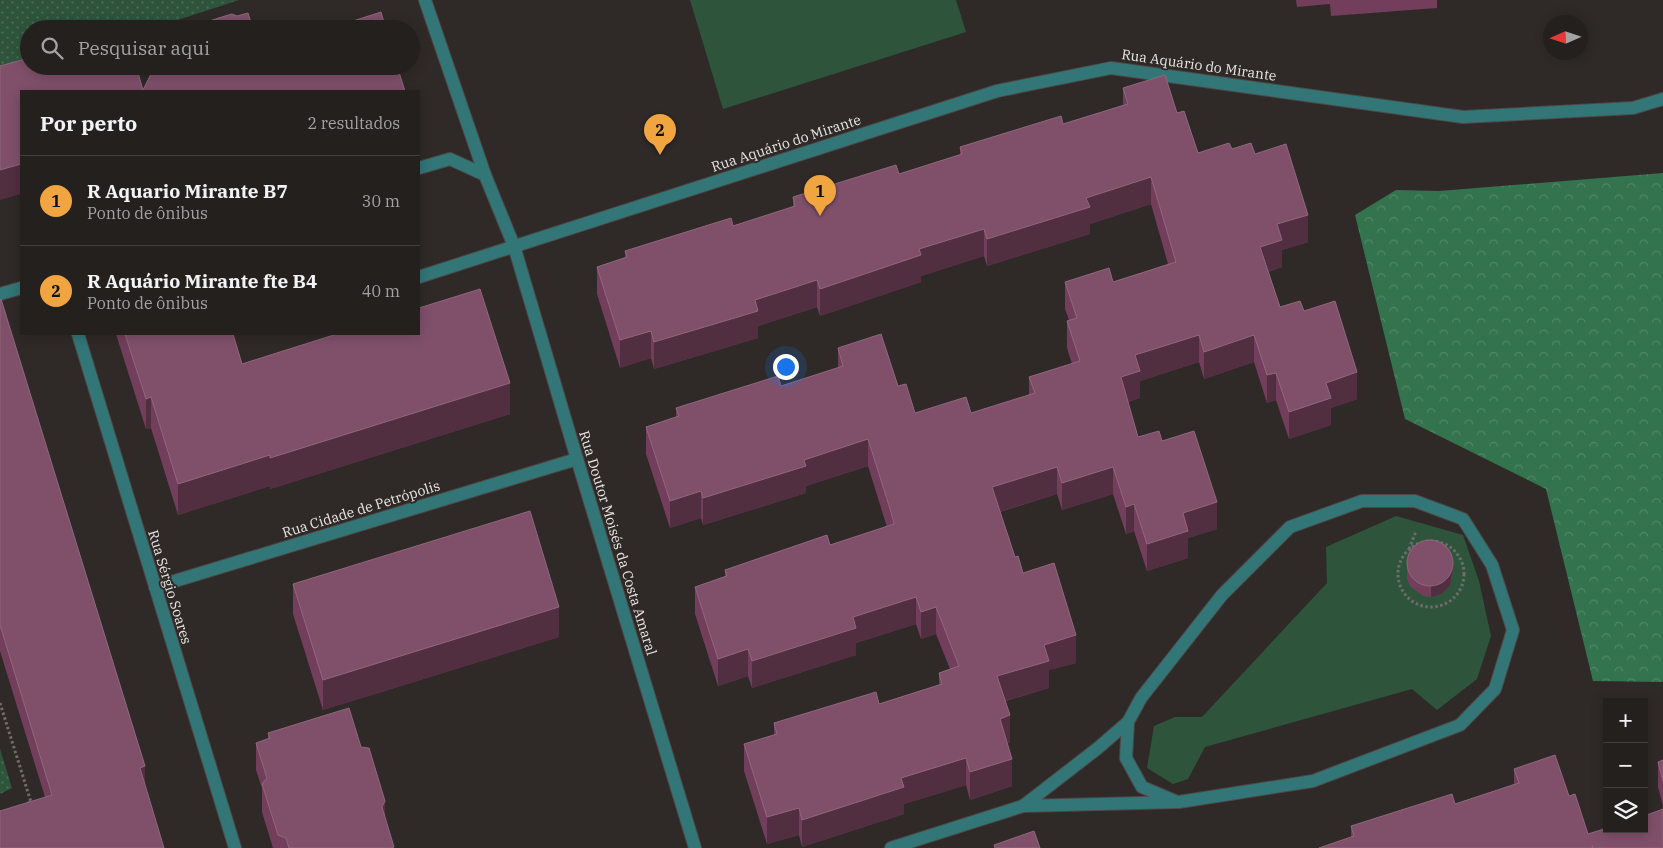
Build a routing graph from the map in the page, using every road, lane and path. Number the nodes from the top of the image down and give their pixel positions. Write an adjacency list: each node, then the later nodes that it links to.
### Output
1 (425, 0): 4 (street)
2 (1663, 99): 5 (street, Rua Aquário do Mirante)
3 (420, 168): 4 (street)
4 (485, 175): 5 (street)
5 (514, 246): 6 (street); 10 (street, Rua Doutor Moisés da Costa Amaral)
6 (420, 277)
7 (20, 288): 8 (street)
8 (0, 294)
9 (78, 335): 12 (street, Rua Sérgio Soares)
10 (576, 459): 12 (street, Rua Cidade de Petrópolis); 19 (street, Rua Doutor Moisés da Costa Amaral)
11 (1418, 543): 11 (path)
12 (155, 588): 18 (street, Rua Sérgio Soares)
13 (0, 703): 16 (path)
14 (1128, 722): 15 (street); 15 (street); 17 (street)
15 (1179, 802): 17 (street)
16 (23, 805)
17 (1023, 806): 20 (street)
18 (235, 848)
19 (694, 848)
20 (891, 848)

